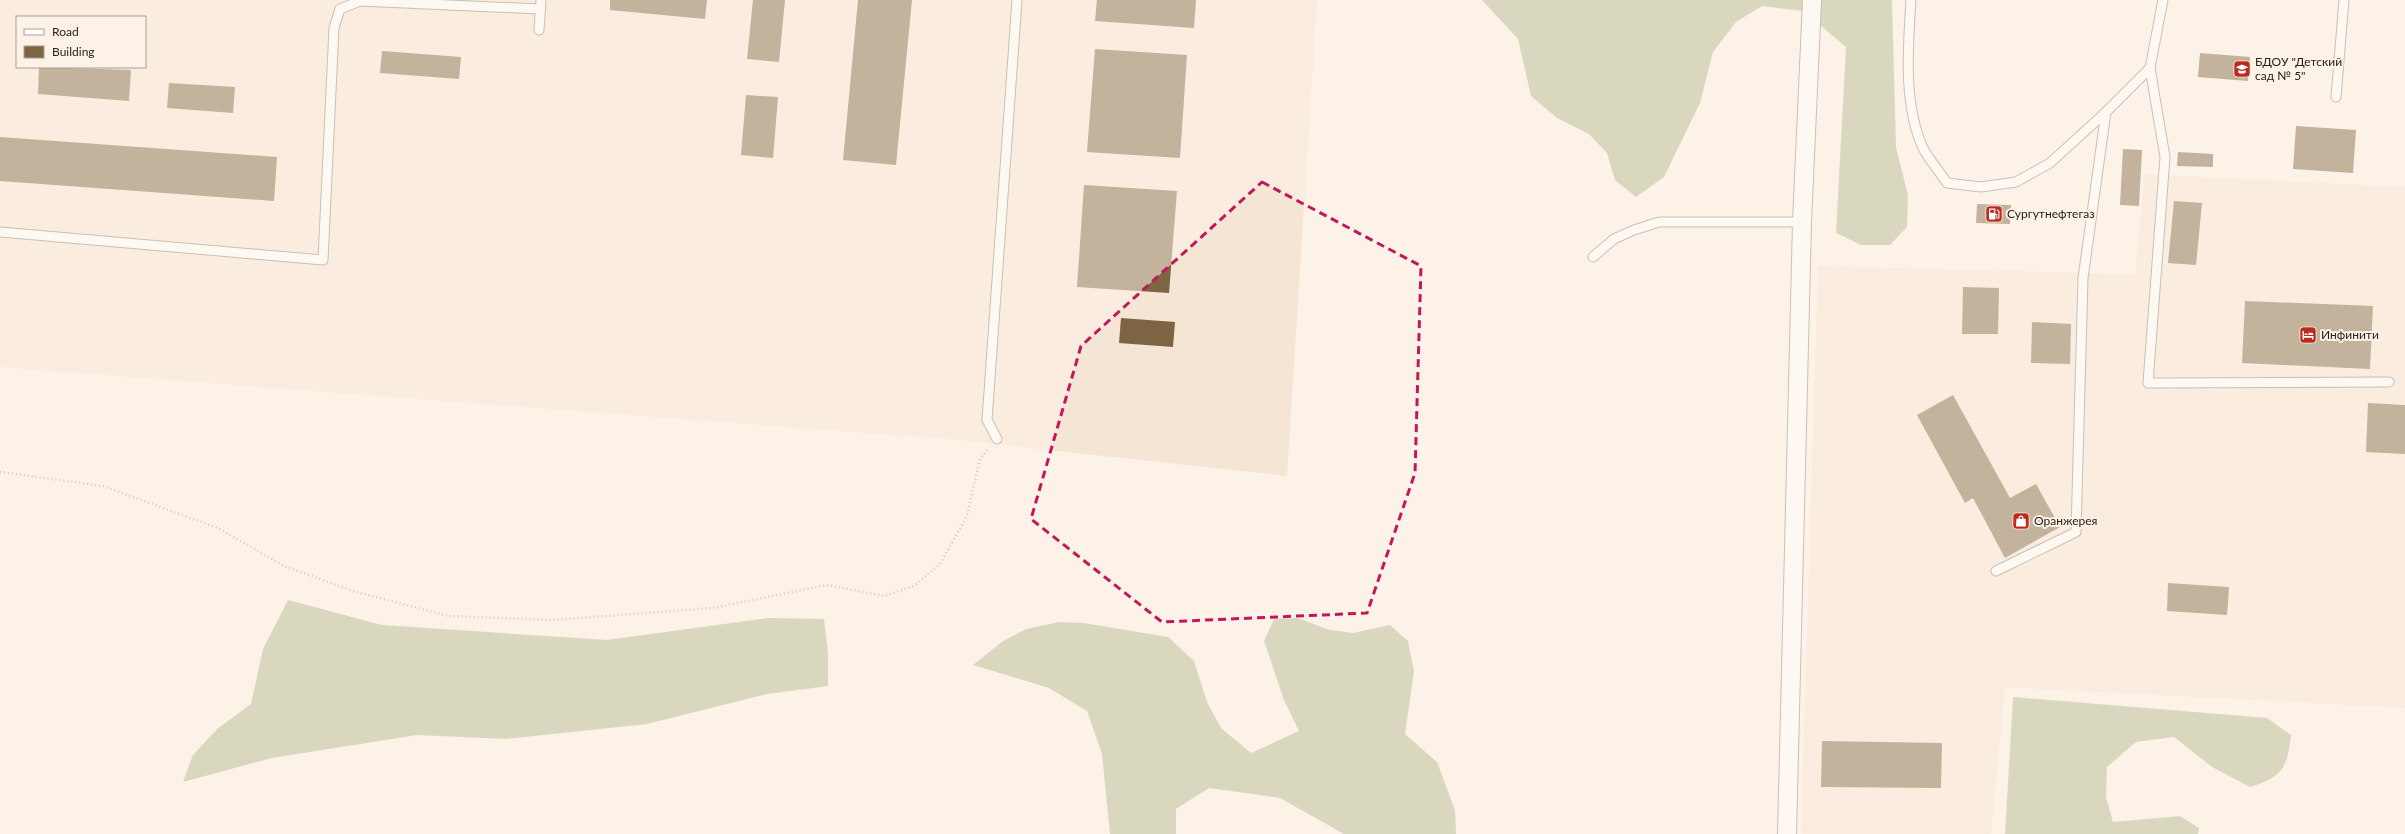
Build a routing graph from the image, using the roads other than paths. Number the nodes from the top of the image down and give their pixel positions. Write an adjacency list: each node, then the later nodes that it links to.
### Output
1 (1017, 0): 15 (lane)
2 (1812, 0): 11 (street)
3 (1911, 0): 10 (lane)
4 (2164, 0): 8 (lane)
5 (2344, 0): 9 (lane)
6 (540, 4): 7 (lane); 12 (lane)
7 (539, 30)
8 (2150, 68): 10 (lane); 14 (lane)
9 (2336, 97)
10 (2106, 112): 16 (lane)
11 (1802, 222): 13 (lane); 17 (street)
12 (0, 232)
13 (1593, 257)
14 (2389, 382)
15 (997, 439)
16 (1996, 571)
17 (1787, 834)

